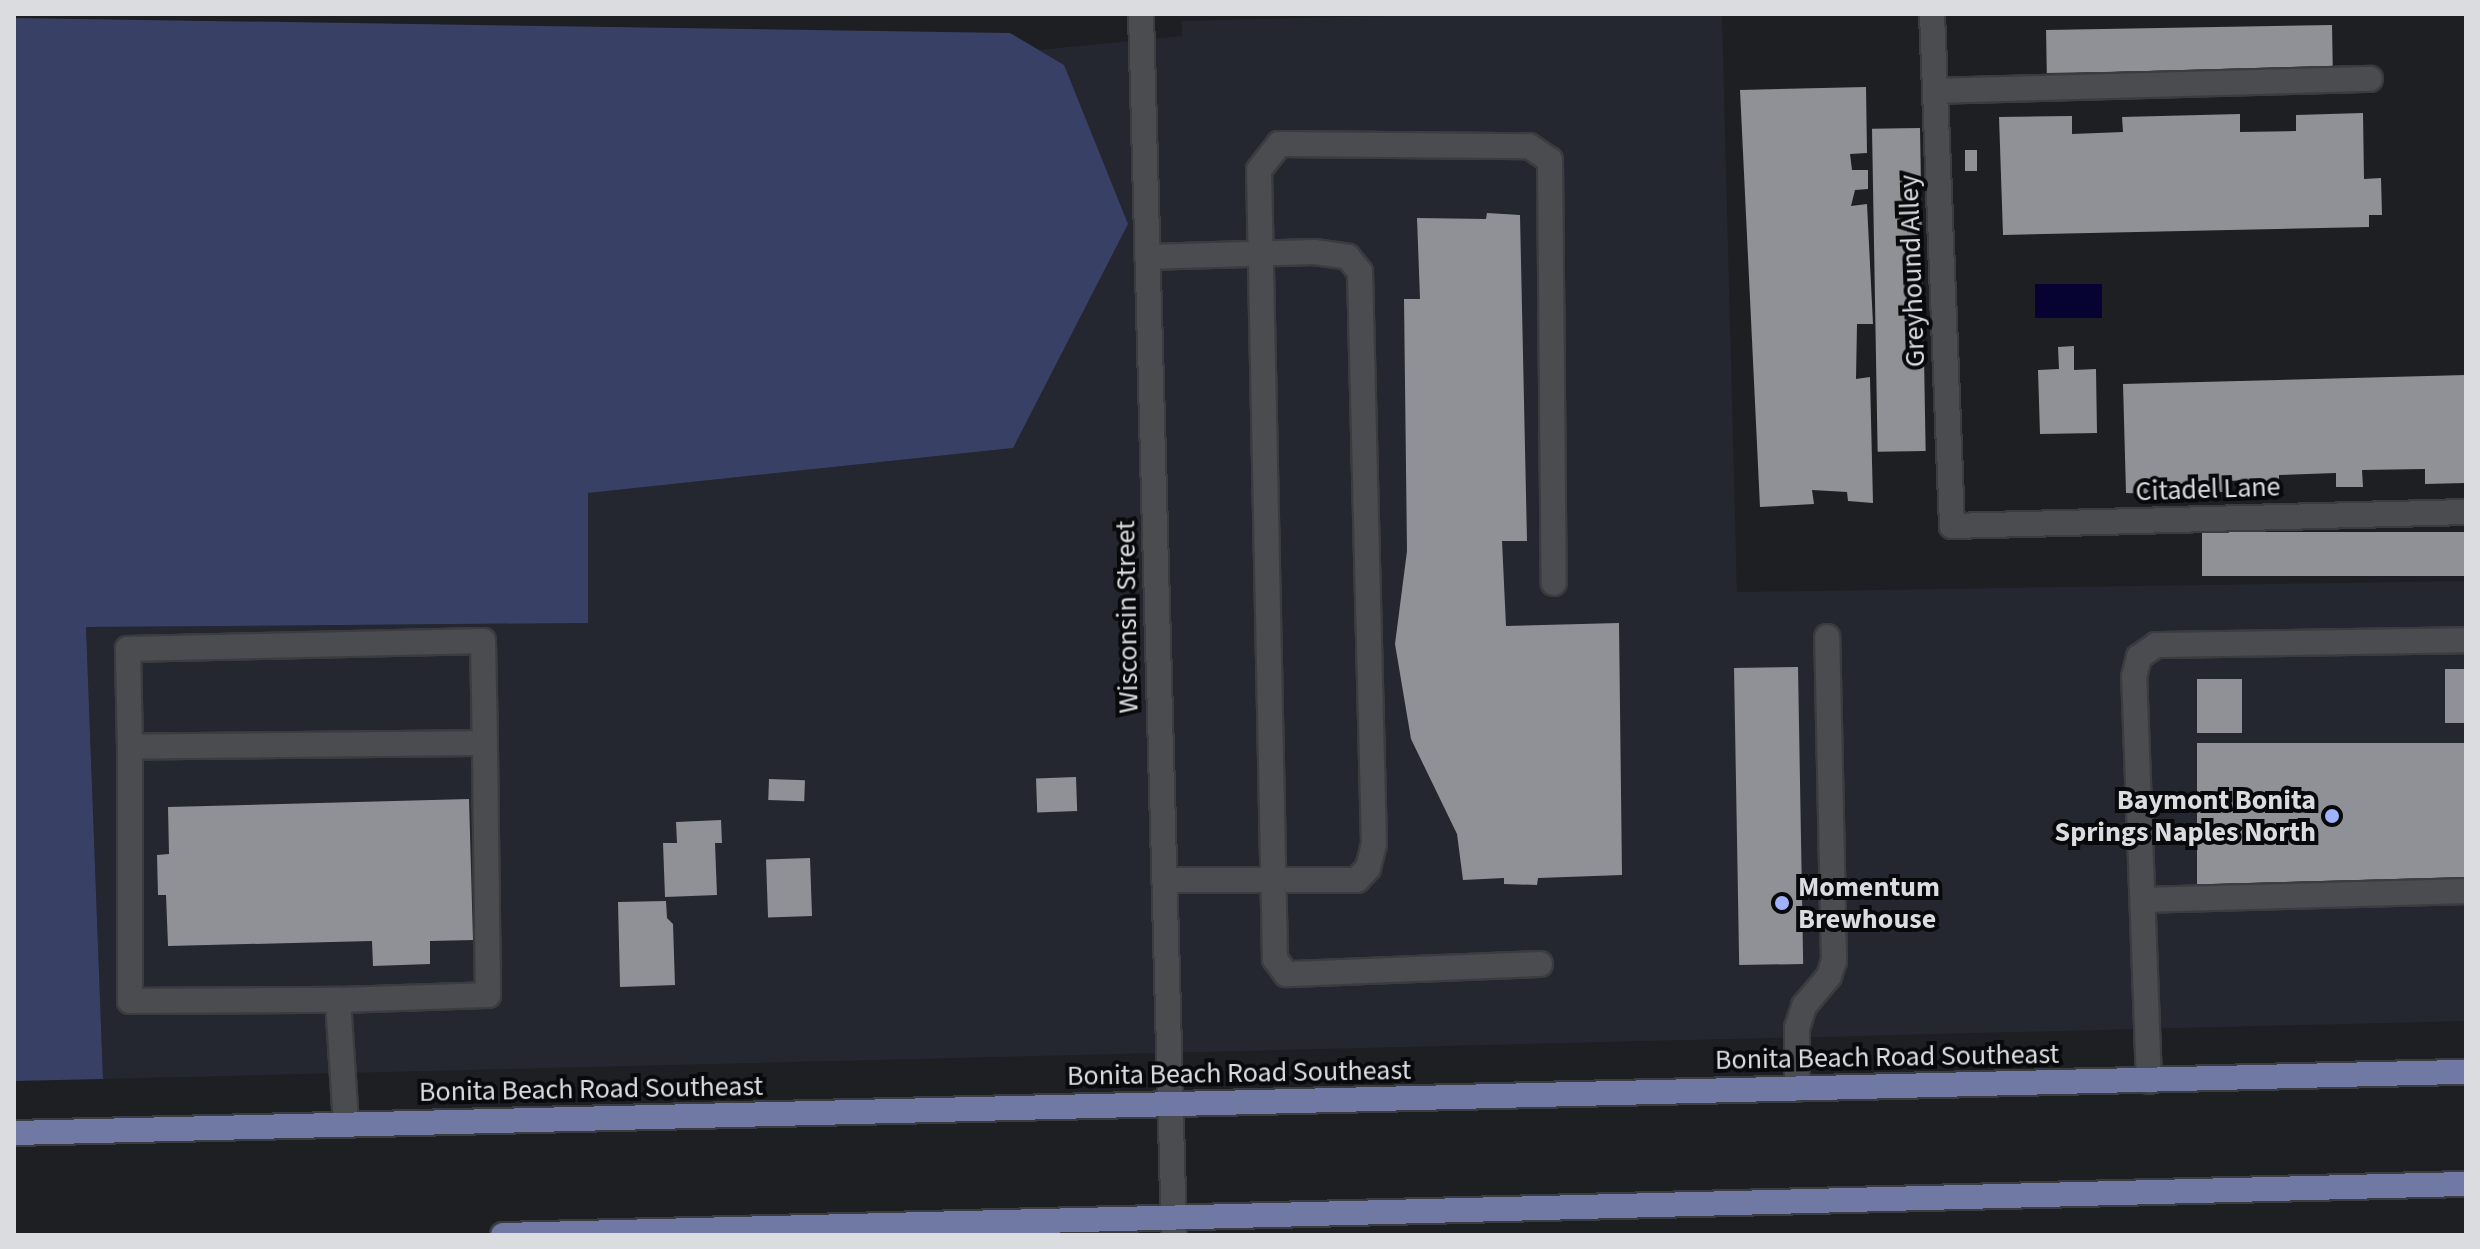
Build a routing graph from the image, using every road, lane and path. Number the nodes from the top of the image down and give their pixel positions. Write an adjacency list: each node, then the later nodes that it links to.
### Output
1 (1141, 14): 6 (street, Wisconsin Street)
2 (1932, 14): 4 (street, Greyhound Alley)
3 (2370, 79): 4 (street)
4 (1935, 91): 8 (street, Greyhound Alley)
5 (1263, 254): 6 (street); 9 (street); 15 (street); 15 (street)
6 (1147, 257): 14 (street, Wisconsin Street)
7 (2466, 512): 8 (street, Citadel Lane)
8 (1952, 526)
9 (1554, 583)
10 (1827, 637): 22 (street)
11 (2466, 640): 17 (street)
12 (485, 743): 13 (street); 13 (street); 19 (street)
13 (130, 747): 19 (street)
14 (1164, 880): 15 (street); 23 (street, Wisconsin Street)
15 (1273, 880): 18 (street)
16 (2466, 891): 17 (street)
17 (2143, 900): 21 (street)
18 (1540, 964)
19 (338, 1000): 24 (street)
20 (2466, 1072): 21 (main road, Bonita Beach Road Southeast)
21 (2149, 1081): 22 (main road, Bonita Beach Road Southeast)
22 (1797, 1089): 23 (main road, Bonita Beach Road Southeast)
23 (1170, 1105): 24 (main road, Bonita Beach Road Southeast); 27 (street, Wisconsin Street)
24 (346, 1125): 25 (main road, Bonita Beach Road Southeast)
25 (14, 1133)
26 (2466, 1184): 27 (main road)
27 (1175, 1227): 28 (main road)
28 (503, 1235)

